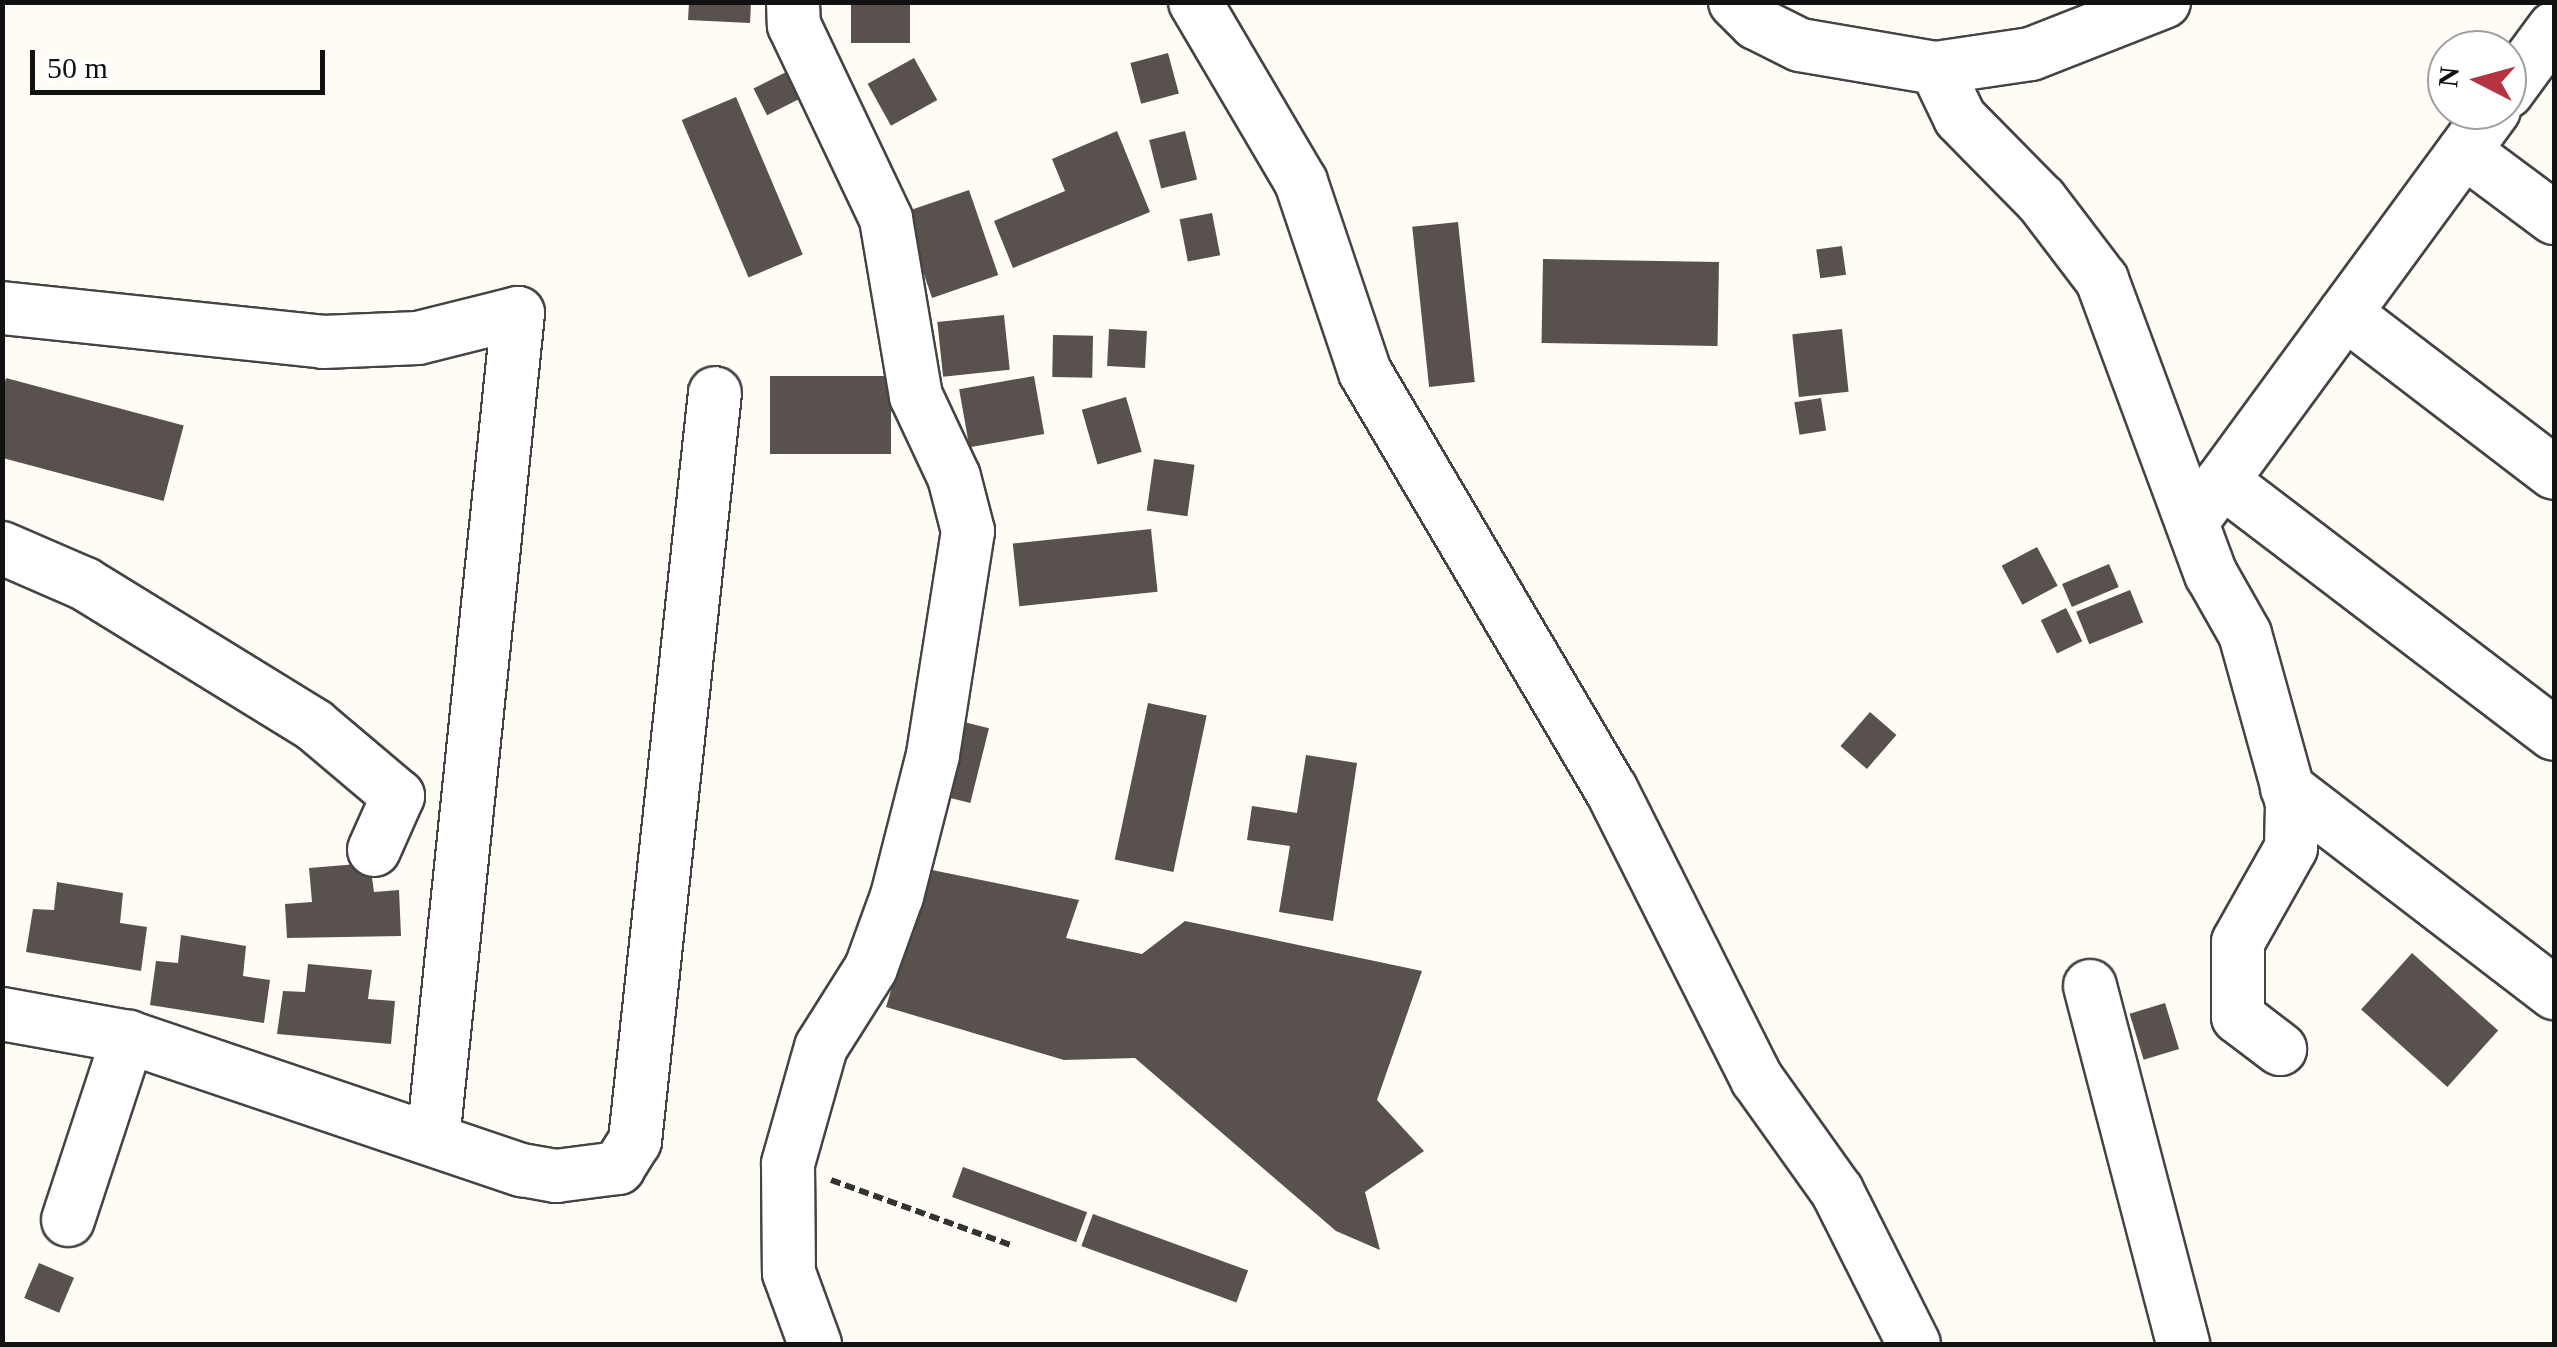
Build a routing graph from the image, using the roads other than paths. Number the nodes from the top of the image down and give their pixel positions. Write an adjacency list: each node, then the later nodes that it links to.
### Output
1 (792, 2): 26 (street)
2 (1195, 2): 27 (street)
3 (1735, 2): 7 (street)
4 (2164, 2): 7 (street)
5 (2554, 28): 6 (street)
6 (2527, 65)
7 (1936, 68): 14 (street)
8 (2479, 130): 9 (street); 11 (street)
9 (2554, 218)
10 (2, 308): 24 (street)
11 (2344, 313): 13 (street); 14 (street)
12 (715, 393): 24 (street)
13 (2554, 473)
14 (2207, 502): 16 (street); 17 (street)
15 (2, 548): 18 (street)
16 (2554, 734)
17 (2287, 788): 20 (street); 23 (street)
18 (374, 850)
19 (2090, 986): 28 (street)
20 (2554, 992)
21 (2, 1014): 22 (street)
22 (128, 1037): 24 (street); 25 (street)
23 (2280, 1050)
24 (433, 1140)
25 (68, 1220)
26 (815, 1344)
27 (1914, 1344)
28 (2182, 1344)

